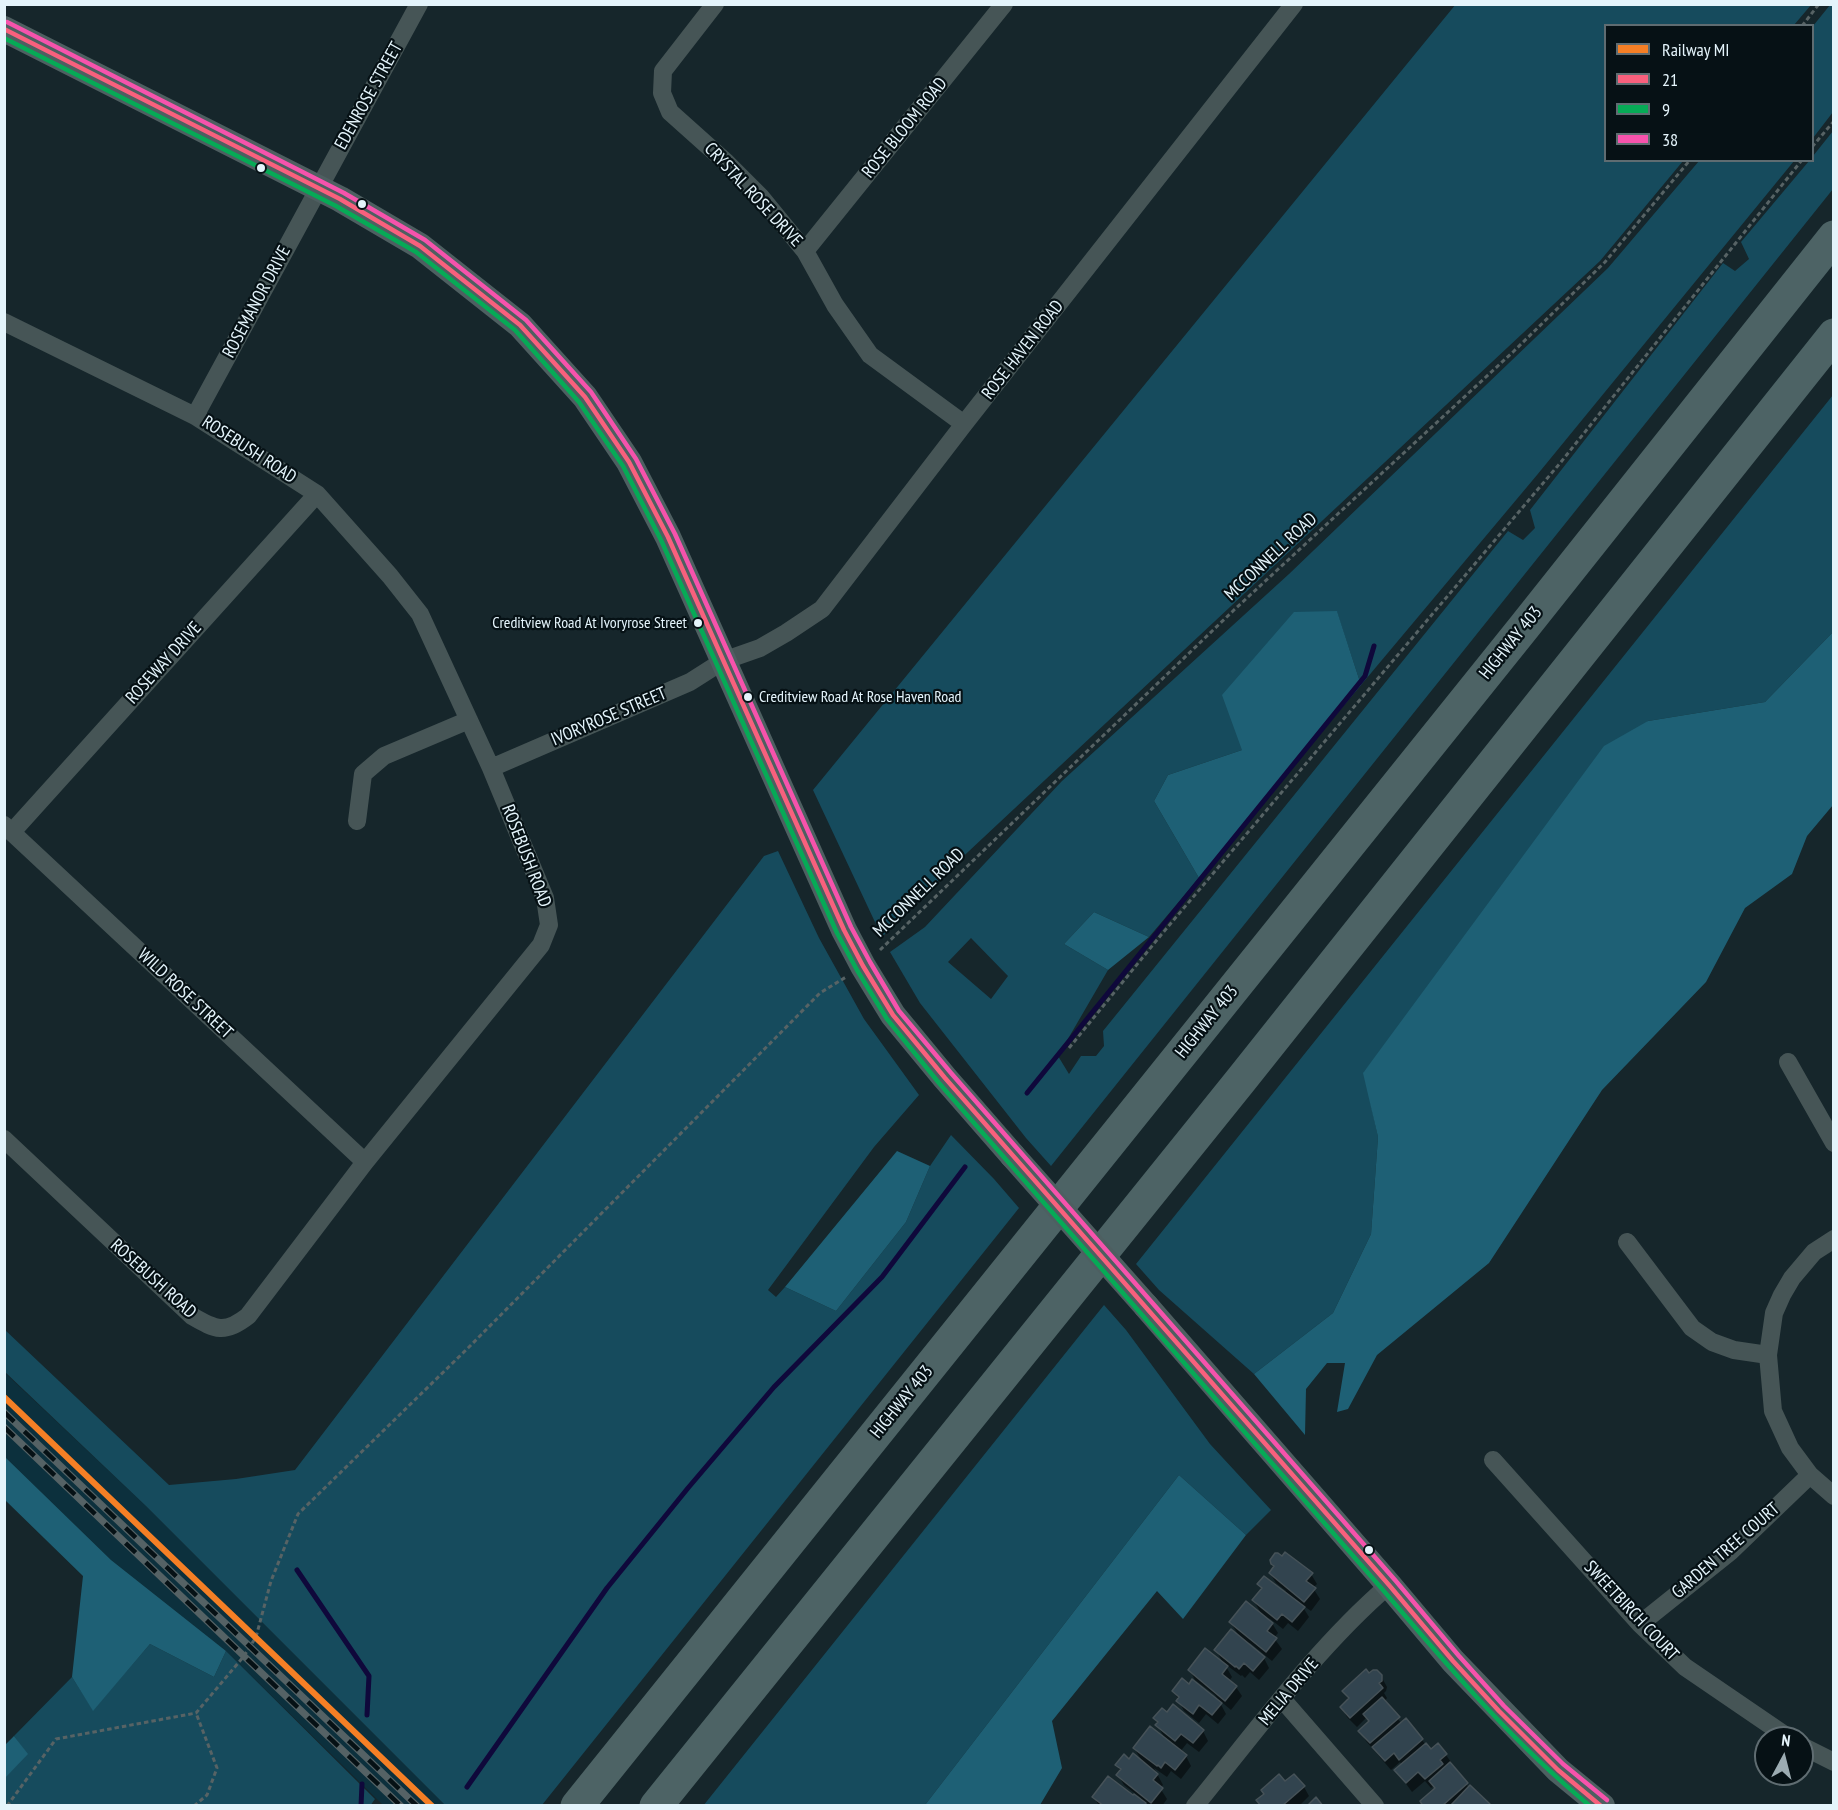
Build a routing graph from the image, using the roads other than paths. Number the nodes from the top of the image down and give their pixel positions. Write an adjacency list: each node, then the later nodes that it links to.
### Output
1 (419, 4): 6 (street, EDENROSE STREET)
2 (715, 4): 8 (street, CRYSTAL ROSE DRIVE)
3 (1004, 4): 8 (street, ROSE BLOOM ROAD)
4 (1294, 4): 12 (street, ROSE HAVEN ROAD)
5 (4, 29): 6 (main road)
6 (318, 188): 11 (street, ROSEMANOR DRIVE); 14 (main road)
7 (1833, 237): 35 (highway, HIGHWAY 403)
8 (805, 251): 12 (street, CRYSTAL ROSE DRIVE)
9 (4, 322): 11 (street, ROSEBUSH ROAD)
10 (1833, 335): 36 (highway)
11 (195, 416): 13 (street, ROSEBUSH ROAD)
12 (964, 424): 14 (street, ROSE HAVEN ROAD)
13 (317, 494): 15 (street, ROSEBUSH ROAD); 18 (street, ROSEWAY DRIVE)
14 (723, 661): 16 (street, IVORYROSE STREET); 29 (main road, bridge)
15 (469, 720): 16 (street, ROSEBUSH ROAD); 17 (street)
16 (491, 768): 22 (street, ROSEBUSH ROAD)
17 (357, 821)
18 (8, 828): 22 (street, WILD ROSE STREET)
19 (1788, 1062): 21 (street)
20 (4, 1139): 22 (street, ROSEBUSH ROAD)
21 (1833, 1143)
22 (365, 1162)
23 (1833, 1239): 25 (street)
24 (1627, 1242): 25 (street)
25 (1768, 1355): 27 (street)
26 (1493, 1460): 30 (street, SWEETBIRCH COURT)
27 (1810, 1475): 28 (street); 30 (street, GARDEN TREE COURT)
28 (1833, 1496)
29 (1389, 1585): 31 (street, MELIA DRIVE); 39 (main road)
30 (1640, 1624): 32 (street, SWEETBIRCH COURT)
31 (1282, 1699): 37 (street, MELIA DRIVE); 38 (street)
32 (1772, 1726)
33 (1814, 1752): 34 (street)
34 (1833, 1762)
35 (577, 1806)
36 (656, 1806)
37 (1196, 1806)
38 (1375, 1806)
39 (1602, 1806)

